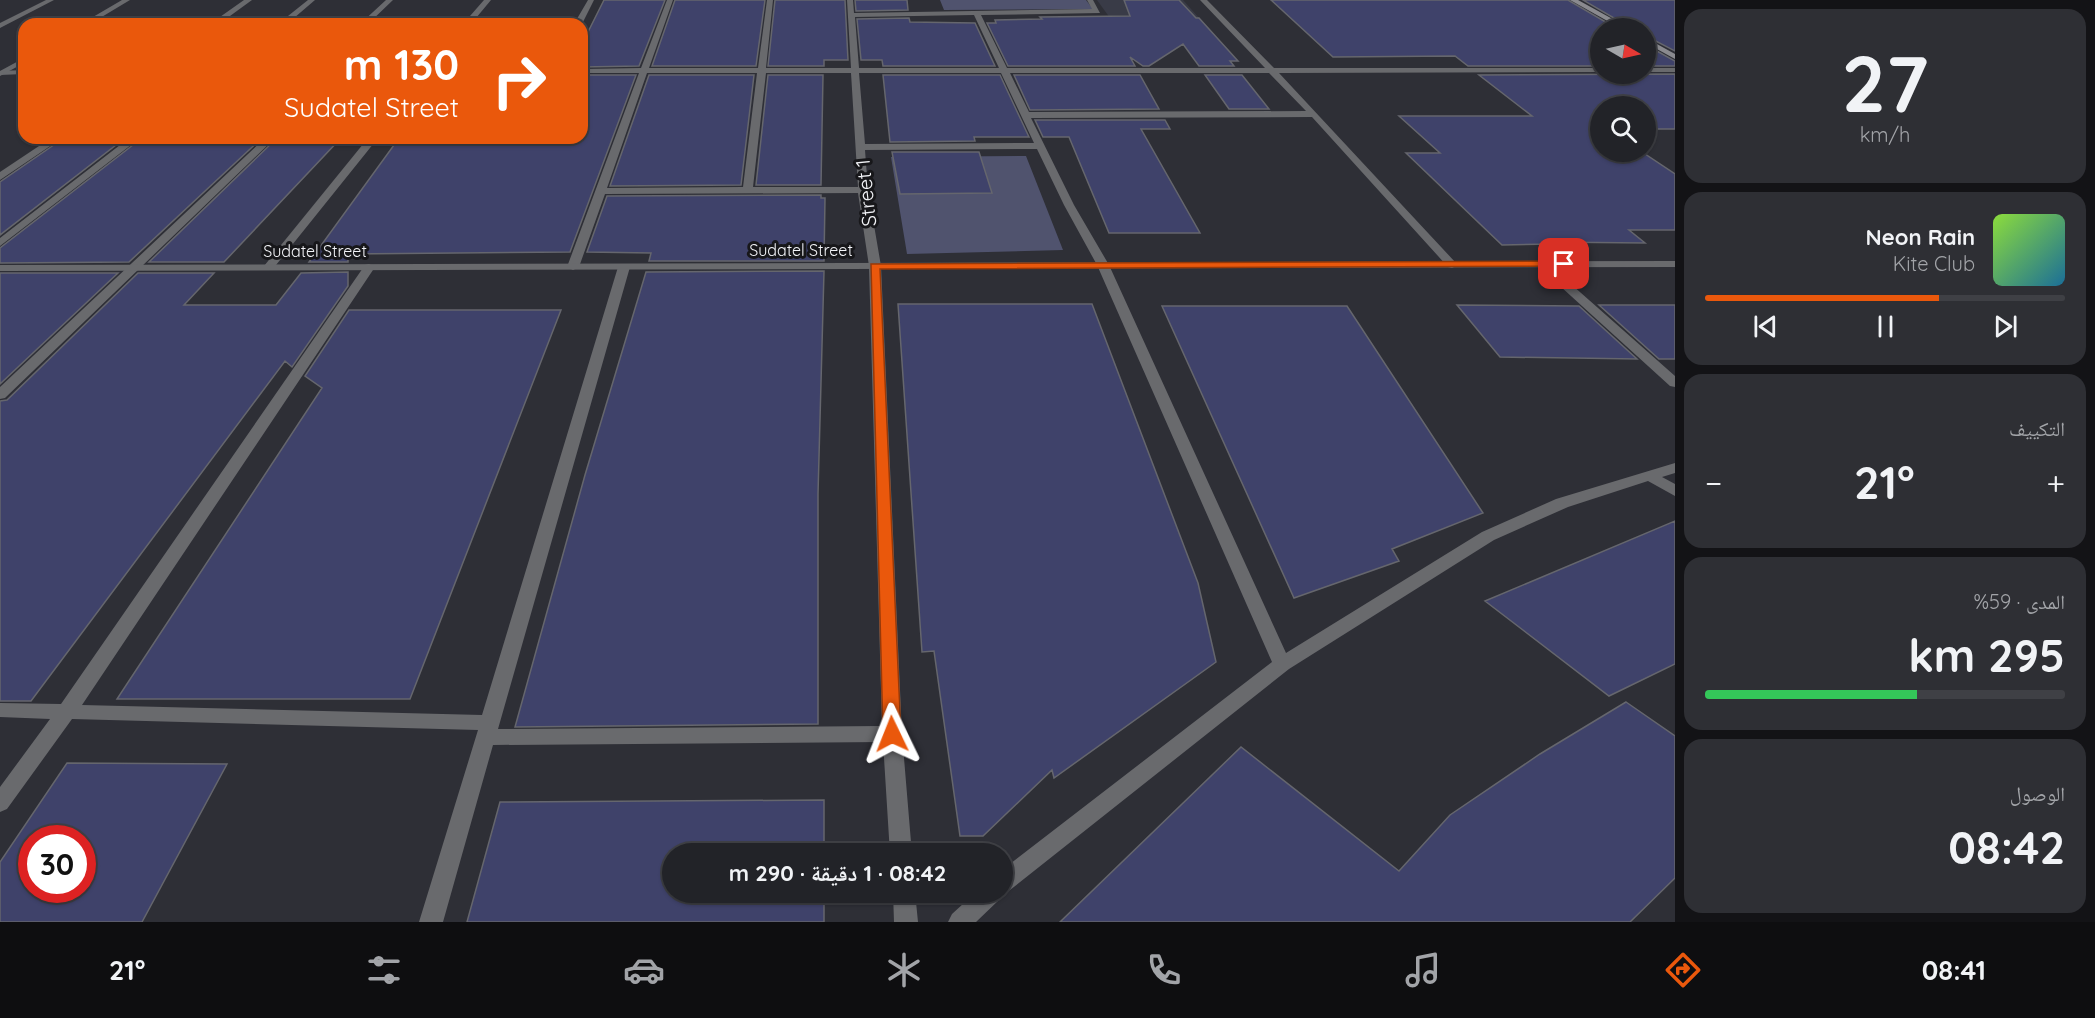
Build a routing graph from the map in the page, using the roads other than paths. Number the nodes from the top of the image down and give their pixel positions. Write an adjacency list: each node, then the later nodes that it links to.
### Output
1 (51, 0): 23 (street)
2 (126, 0): 16 (street)
3 (249, 0): 17 (street)
4 (312, 0): 18 (street)
5 (390, 0): 19 (street)
6 (488, 0): 20 (street)
7 (591, 0): 21 (street)
8 (670, 0): 29 (street)
9 (770, 0): 30 (street)
10 (850, 0): 15 (street, Street 1)
11 (1090, 0): 14 (street)
12 (1203, 0): 28 (street)
13 (1573, 0): 22 (main road)
14 (977, 14): 15 (street); 31 (street)
15 (851, 15): 27 (street, Street 1)
16 (95, 18)
17 (223, 18)
18 (290, 18)
19 (370, 18)
20 (472, 18)
21 (581, 18)
22 (1606, 18)
23 (0, 26)
24 (1656, 46): 25 (main road)
25 (1675, 57)
26 (18, 63): 37 (street)
27 (855, 69): 30 (street); 31 (street); 45 (street, Street 1)
28 (1271, 69): 31 (street); 32 (street); 38 (street)
29 (643, 70): 30 (street); 35 (street); 49 (street)
30 (761, 70): 47 (street)
31 (1002, 70): 39 (street)
32 (1590, 70)
33 (1656, 70): 34 (street)
34 (1675, 70)
35 (588, 71)
36 (18, 72): 37 (street)
37 (1, 73)
38 (1314, 114): 39 (street); 53 (street)
39 (1024, 115): 44 (street)
40 (48, 144): 46 (street)
41 (127, 144): 50 (street)
42 (264, 144): 60 (street)
43 (368, 144): 61 (street)
44 (1041, 146): 45 (street); 55 (street)
45 (861, 147): 48 (street, Street 1)
46 (0, 177)
47 (748, 190): 48 (street); 49 (street)
48 (863, 190): 54 (street, Street 1)
49 (602, 191): 57 (street)
50 (0, 243)
51 (1542, 264): 52 (street, Sudatel Street); 53 (street, Sudatel Street); 62 (street)
52 (1675, 264)
53 (1452, 265): 55 (street, Sudatel Street)
54 (874, 266): 55 (street, Sudatel Street); 58 (street, Sudatel Street); 71 (street, Street 1)
55 (1103, 266): 67 (street)
56 (369, 267): 57 (street, Sudatel Street); 61 (street, Sudatel Street); 69 (street)
57 (573, 267): 58 (street, Sudatel Street)
58 (624, 267): 70 (street)
59 (0, 268): 60 (street, Sudatel Street)
60 (134, 268): 61 (street, Sudatel Street); 63 (street)
61 (268, 268)
62 (1675, 383)
63 (0, 395)
64 (1675, 468): 65 (street)
65 (1648, 475): 66 (street); 67 (street)
66 (1675, 491)
67 (1282, 664): 74 (street)
68 (0, 710): 69 (street)
69 (67, 711): 70 (street); 72 (street)
70 (487, 730): 71 (street); 77 (street)
71 (892, 734): 73 (street, Street 1)
72 (0, 804)
73 (900, 843)
74 (1013, 874)
75 (905, 903): 78 (street)
76 (980, 903): 79 (street)
77 (431, 922)
78 (906, 922)
79 (960, 922)

